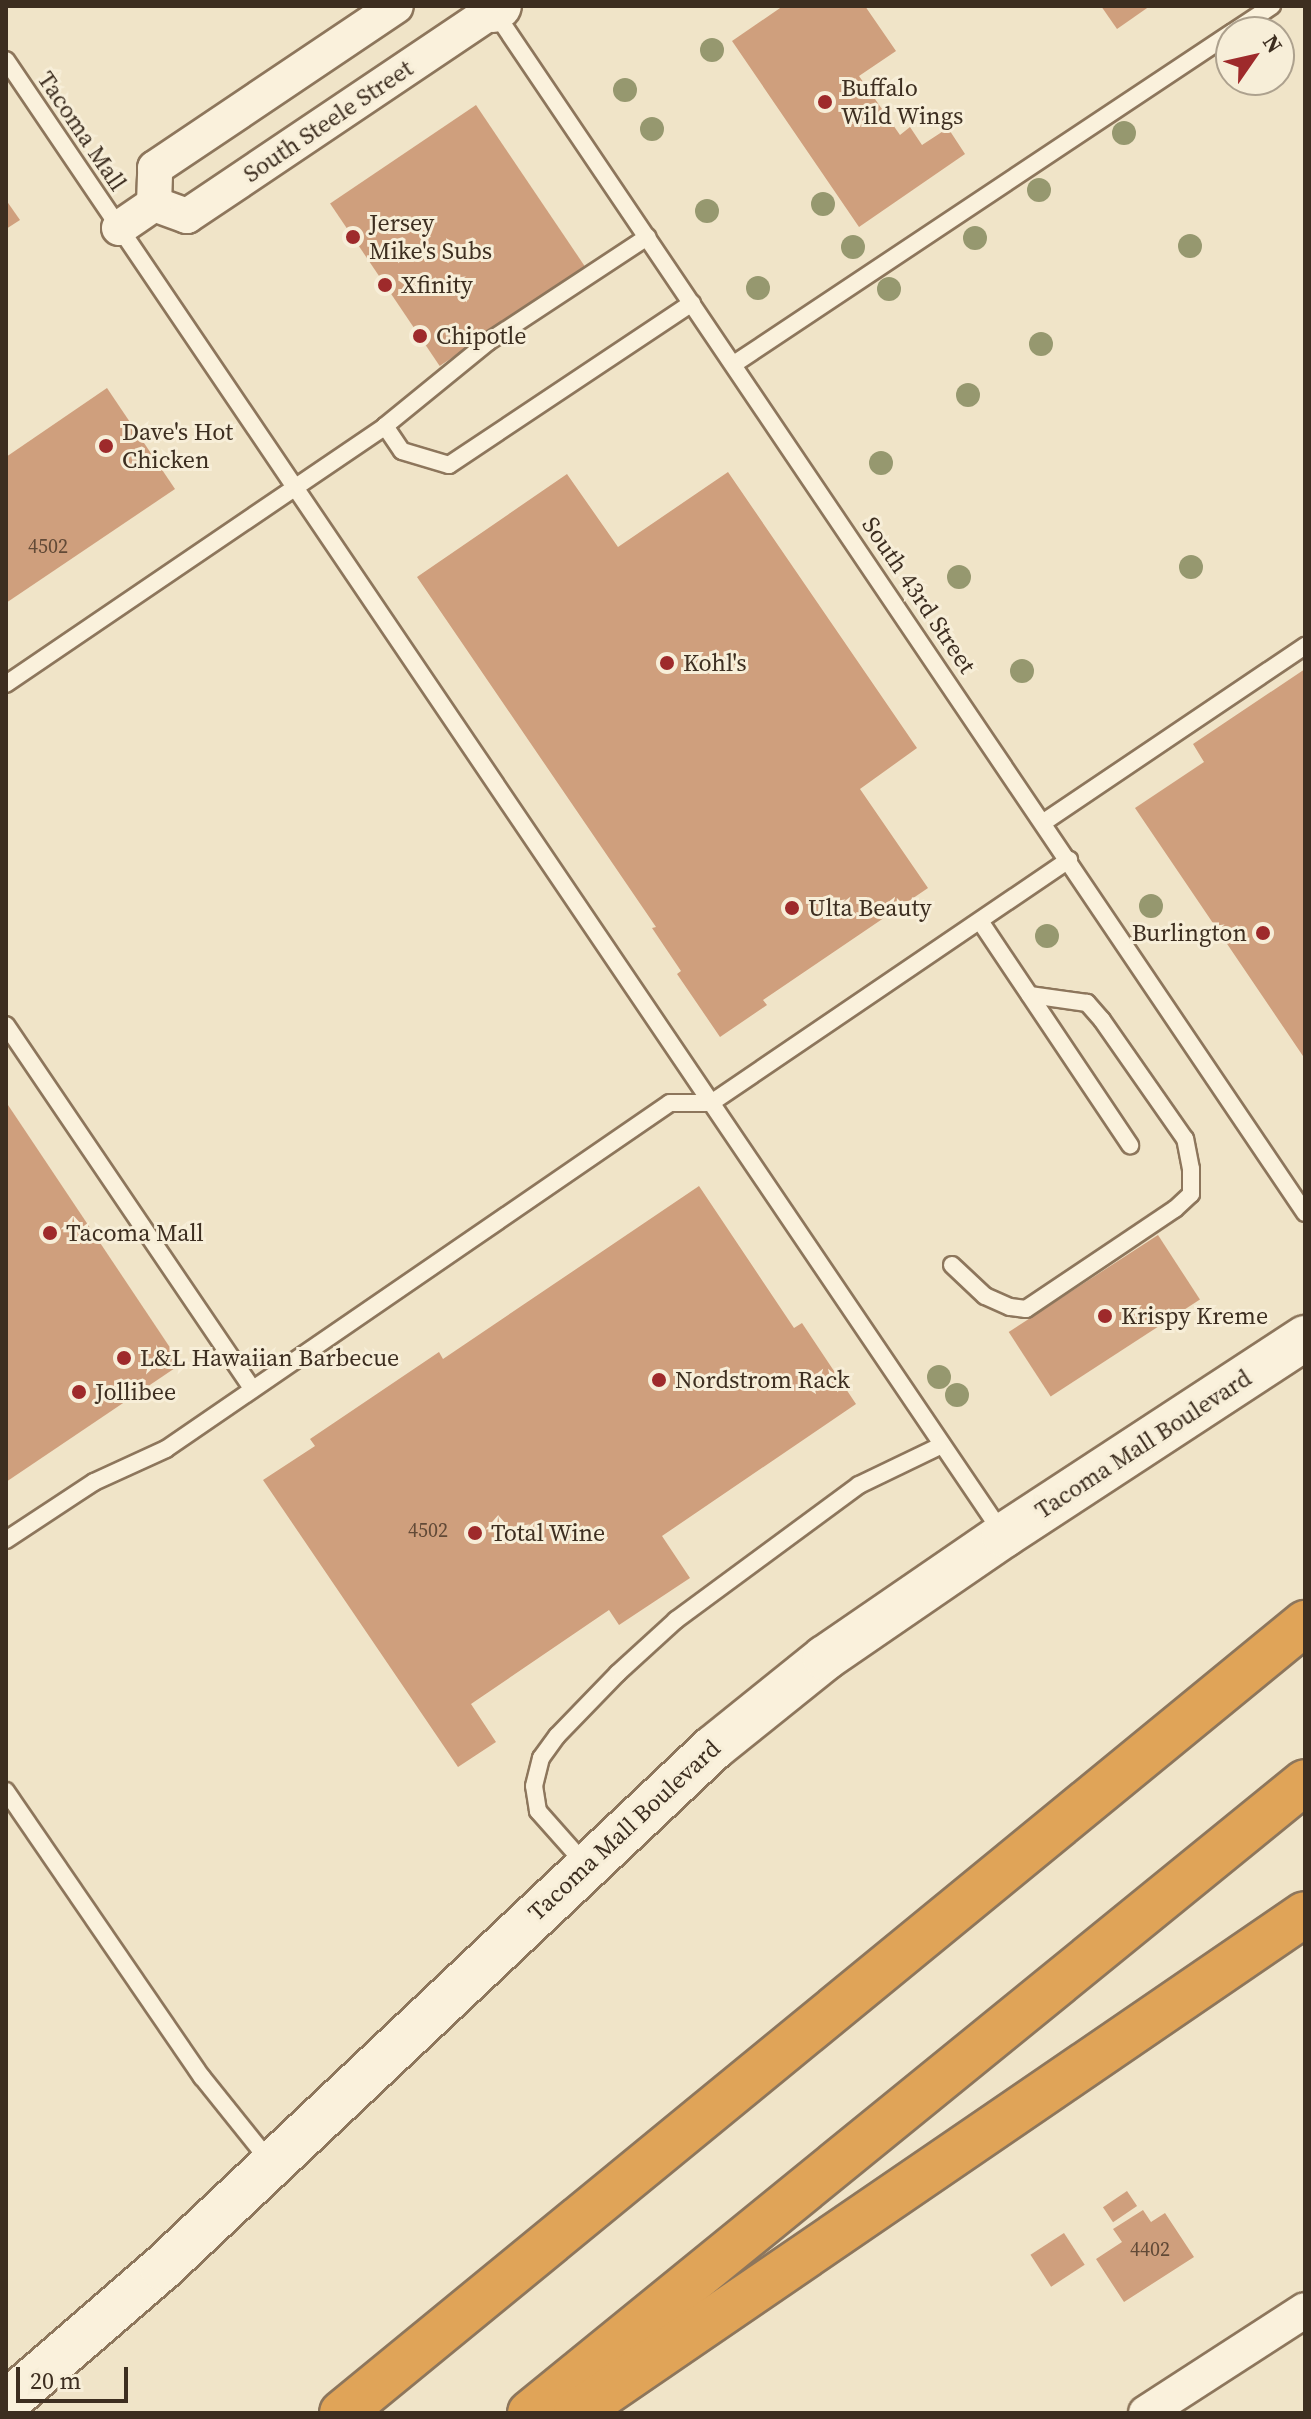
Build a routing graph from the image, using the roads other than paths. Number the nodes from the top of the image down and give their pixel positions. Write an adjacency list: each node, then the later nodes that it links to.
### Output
1 (396, 6): 5 (street)
2 (494, 7): 5 (street, South Steele Street); 7 (lane, South 43rd Street)
3 (1215, 44): 9 (lane)
4 (6, 60): 6 (lane, Tacoma Mall)
5 (154, 204): 6 (street)
6 (119, 228): 11 (lane, Tacoma Mall)
7 (647, 237): 8 (lane, South 43rd Street); 10 (lane)
8 (692, 303): 9 (lane, South 43rd Street); 10 (lane)
9 (734, 364): 14 (lane, South 43rd Street)
10 (385, 426): 11 (lane)
11 (292, 488): 13 (lane); 19 (lane, Tacoma Mall)
12 (1305, 646): 14 (lane)
13 (6, 684)
14 (1044, 822): 15 (lane, South 43rd Street)
15 (1069, 860): 16 (lane); 21 (lane, South 43rd Street)
16 (980, 921): 17 (lane); 19 (lane)
17 (1030, 995): 20 (lane); 23 (lane)
18 (6, 1025): 25 (lane)
19 (711, 1103): 25 (lane); 26 (lane, Tacoma Mall)
20 (1130, 1145)
21 (1299, 1193): 22 (lane, South 43rd Street)
22 (1305, 1213)
23 (952, 1265)
24 (1305, 1338): 27 (street, Tacoma Mall Boulevard)
25 (252, 1389): 28 (lane)
26 (942, 1445): 27 (lane, Tacoma Mall); 32 (lane)
27 (1004, 1535): 32 (street, Tacoma Mall Boulevard)
28 (6, 1540)
29 (1305, 1623): 37 (highway)
30 (1305, 1782): 38 (highway)
31 (6, 1791): 34 (lane)
32 (585, 1864): 34 (street, Tacoma Mall Boulevard)
33 (1305, 1914): 39 (highway)
34 (271, 2163): 36 (street, Tacoma Mall Boulevard)
35 (1305, 2310): 40 (street)
36 (6, 2403)
37 (342, 2413)
38 (530, 2413)
39 (576, 2413)
40 (1146, 2413)

